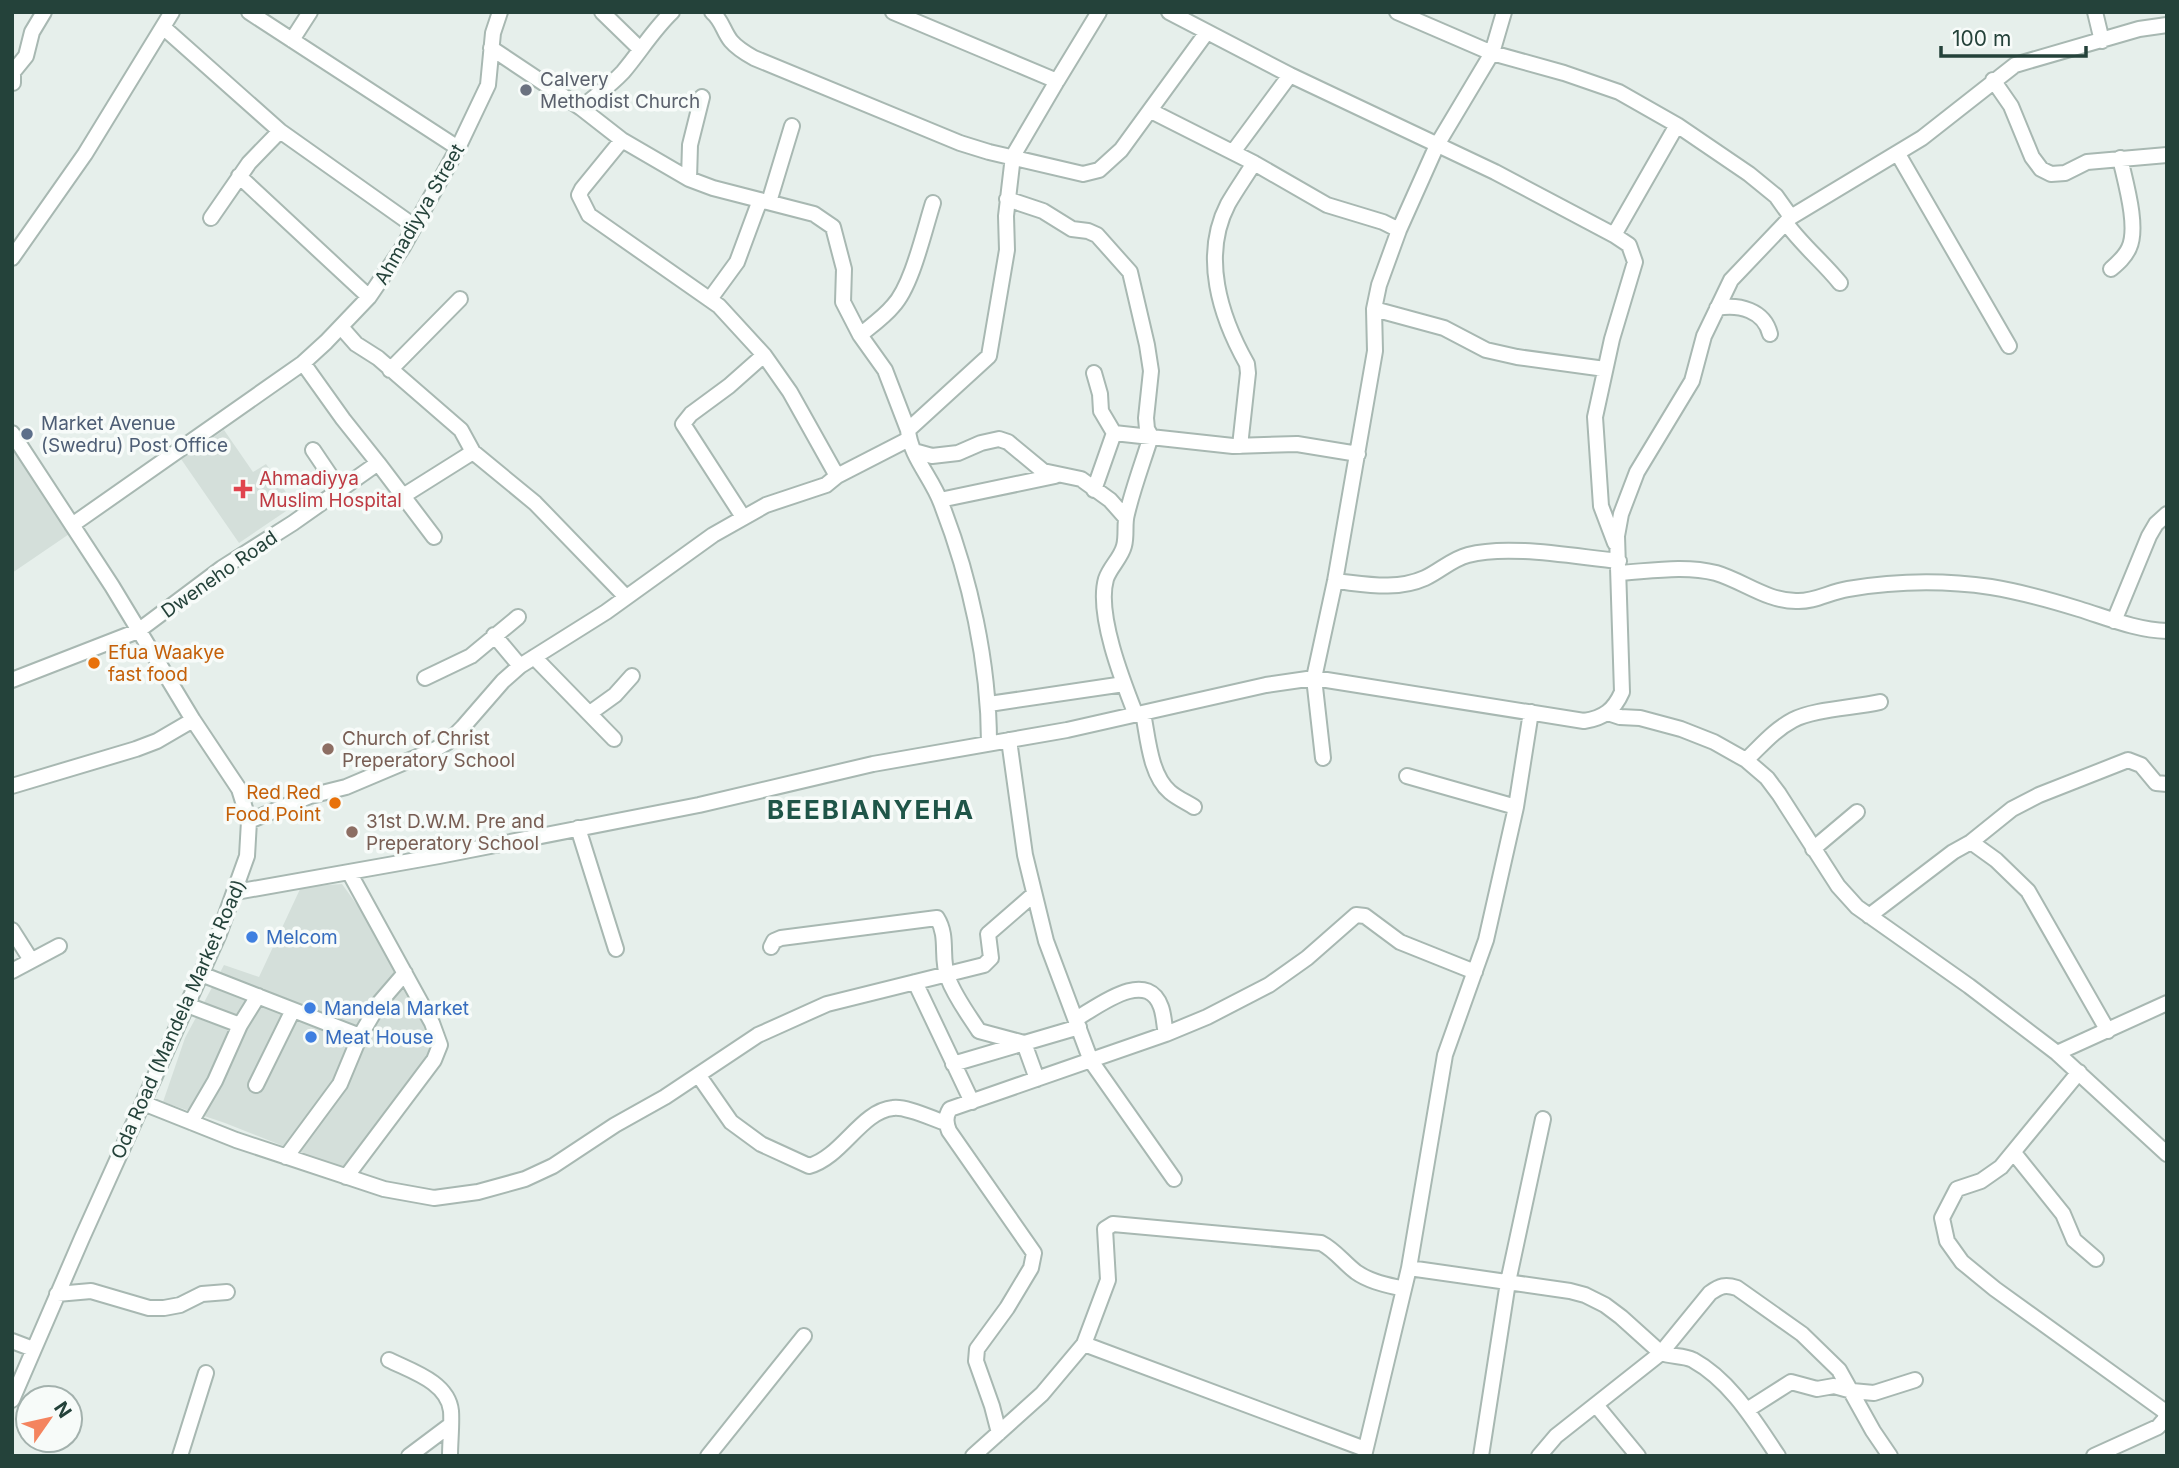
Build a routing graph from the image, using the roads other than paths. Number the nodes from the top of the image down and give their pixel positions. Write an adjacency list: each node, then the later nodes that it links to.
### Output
1 (44, 12): 26 (street)
2 (172, 12): 16 (street)
3 (249, 12): 18 (street)
4 (310, 12): 18 (street)
5 (500, 12): 20 (street, Ahmadiyya Street)
6 (602, 12): 21 (street)
7 (673, 12): 21 (street)
8 (712, 12): 39 (street)
9 (893, 12): 25 (street)
10 (1098, 12): 25 (street)
11 (1169, 12): 17 (street)
12 (1397, 12): 22 (street)
13 (1504, 12): 22 (street)
14 (2095, 12): 19 (street)
15 (2167, 25): 19 (street)
16 (163, 27): 32 (street); 52 (street)
17 (1207, 32): 23 (street); 29 (street)
18 (292, 40): 35 (street)
19 (2102, 41): 24 (street)
20 (491, 48): 28 (street); 35 (street, Ahmadiyya Street)
21 (639, 48): 28 (street)
22 (1492, 53): 30 (street); 34 (street)
23 (1290, 75): 34 (street); 36 (street)
24 (1993, 80): 37 (street); 40 (street)
25 (1057, 82): 39 (street)
26 (13, 83)
27 (702, 97): 43 (street)
28 (581, 108): 33 (street)
29 (1151, 111): 36 (street); 39 (street)
30 (1677, 125): 48 (street); 51 (street)
31 (792, 126): 45 (street)
32 (280, 131): 42 (street); 49 (street)
33 (622, 141): 43 (street); 57 (street)
34 (1437, 145): 50 (street); 51 (street)
35 (458, 148): 49 (street, Ahmadiyya Street)
36 (1234, 152): 41 (street)
37 (1898, 154): 48 (street); 63 (street)
38 (2167, 155): 40 (street)
39 (1013, 156): 44 (street)
40 (2120, 159): 53 (street)
41 (1254, 163): 50 (street); 73 (street)
42 (239, 176): 47 (street); 55 (street)
43 (689, 179): 45 (street)
44 (1007, 199): 71 (street); 72 (street)
45 (764, 201): 57 (street); 62 (street)
46 (933, 204): 62 (street)
47 (211, 218)
48 (1788, 220): 54 (street); 58 (street)
49 (414, 226): 55 (street, Ahmadiyya Street)
50 (1399, 230): 59 (street)
51 (1614, 235): 66 (street)
52 (12, 258)
53 (2110, 269)
54 (1840, 283)
55 (369, 297): 60 (street, Ahmadiyya Street)
56 (460, 299): 67 (street)
57 (710, 299): 64 (street)
58 (1717, 308): 61 (street); 89 (street)
59 (1374, 309): 66 (street); 76 (street)
60 (341, 327): 65 (street, Ahmadiyya Street); 67 (street)
61 (1770, 334)
62 (860, 335): 72 (street)
63 (2009, 346)
64 (764, 355): 79 (street); 85 (street)
65 (303, 363): 77 (street); 87 (street, Ahmadiyya Street)
66 (1605, 369): 89 (street)
67 (390, 370): 75 (street)
68 (1094, 373): 70 (street)
69 (12, 433): 87 (street, Oda Road (Mandela Market Road))
70 (1114, 433): 71 (street); 81 (street)
71 (1151, 436): 73 (street); 86 (street)
72 (910, 440): 78 (street); 79 (street); 83 (street)
73 (1240, 446): 76 (street)
74 (313, 450): 80 (street)
75 (473, 452): 82 (street); 91 (street)
76 (1358, 454): 90 (street)
77 (378, 463): 80 (street, Dweneho Road); 82 (street)
78 (1062, 474): 81 (street); 83 (street)
79 (837, 476): 85 (street)
80 (340, 489): 94 (street, Dweneho Road)
81 (1094, 490): 86 (street)
82 (403, 496): 88 (street)
83 (940, 500): 105 (street)
84 (2167, 514): 93 (street)
85 (743, 517): 91 (street)
86 (1126, 517): 103 (street)
87 (72, 525): 94 (street, Oda Road (Mandela Market Road))
88 (434, 537)
89 (1619, 561): 90 (street); 93 (street); 108 (street)
90 (1335, 581): 101 (street)
91 (626, 597): 97 (street)
92 (518, 617): 96 (street)
93 (2114, 621): 95 (street)
94 (138, 631): 102 (street, Dweneho Road); 110 (street, Oda Road (Mandela Market Road))
95 (2167, 631)
96 (494, 635): 98 (street); 100 (street)
97 (534, 657): 98 (street); 107 (street)
98 (520, 666): 122 (street)
99 (632, 676): 107 (street)
100 (425, 678)
101 (1314, 678): 106 (street); 109 (street); 114 (street)
102 (12, 680)
103 (1124, 684): 105 (street); 109 (street)
104 (1880, 702): 115 (street)
105 (989, 704): 113 (street)
106 (1531, 712): 108 (street); 120 (street)
107 (590, 713): 111 (street)
108 (1608, 713): 115 (street)
109 (1139, 714): 112 (street); 119 (street)
110 (193, 720): 118 (street); 122 (street, Oda Road (Mandela Market Road))
111 (614, 739)
112 (1009, 740): 113 (street); 128 (street)
113 (989, 743): 123 (street)
114 (1323, 758)
115 (1746, 760): 125 (street)
116 (1407, 776): 120 (street)
117 (2167, 785): 124 (street)
118 (12, 786)
119 (1194, 807)
120 (1516, 807): 136 (street)
121 (1857, 812): 125 (street)
122 (249, 821): 127 (street, Oda Road (Mandela Market Road))
123 (578, 828): 126 (street); 133 (street)
124 (1971, 842): 129 (street); 147 (street)
125 (1813, 849): 129 (street)
126 (349, 872): 127 (street); 137 (street)
127 (236, 892): 138 (street, Oda Road (Mandela Market Road))
128 (1034, 894): 139 (street); 145 (street)
129 (1869, 916): 151 (street)
130 (12, 930): 134 (street)
131 (60, 946): 134 (street)
132 (771, 947): 139 (street)
133 (616, 949)
134 (31, 960): 135 (street)
135 (12, 971)
136 (1475, 972): 148 (street); 169 (street)
137 (405, 973): 149 (street); 166 (street)
138 (201, 974): 141 (street); 143 (street, Oda Road (Mandela Market Road))
139 (947, 975): 140 (street); 150 (street)
140 (915, 982): 153 (street); 155 (street)
141 (258, 996): 144 (street); 146 (street)
142 (2167, 1003): 147 (street)
143 (187, 1005): 146 (street); 159 (street, Oda Road (Mandela Market Road))
144 (293, 1010): 149 (street); 157 (street)
145 (1077, 1023): 148 (street); 150 (street); 152 (street)
146 (240, 1025): 161 (street)
147 (2108, 1031): 151 (street)
148 (1166, 1034): 152 (street)
149 (360, 1036): 165 (street)
150 (1024, 1043): 153 (street); 156 (street)
151 (2057, 1053): 154 (street)
152 (1091, 1061): 156 (street); 167 (street)
153 (953, 1064): 158 (street)
154 (2079, 1072): 163 (street); 164 (street)
155 (699, 1076): 162 (street); 166 (street)
156 (1037, 1079): 158 (street)
157 (256, 1085)
158 (972, 1102): 162 (street)
159 (143, 1103): 161 (street); 173 (street, Oda Road (Mandela Market Road))
160 (1543, 1119): 170 (street)
161 (191, 1122): 165 (street)
162 (946, 1123): 187 (street)
163 (2014, 1153): 168 (street); 199 (street)
164 (2167, 1154)
165 (286, 1157): 166 (street)
166 (346, 1177)
167 (1174, 1179)
168 (2096, 1259)
169 (1409, 1268): 170 (street); 171 (street)
170 (1508, 1282): 178 (street); 194 (street)
171 (1404, 1289): 176 (street); 188 (street)
172 (227, 1292): 173 (street)
173 (57, 1294): 177 (street, Oda Road (Mandela Market Road))
174 (804, 1336): 192 (street)
175 (12, 1340): 177 (street)
176 (1084, 1344): 187 (street); 188 (street)
177 (33, 1349): 183 (street, Oda Road (Mandela Market Road))
178 (1661, 1353): 182 (street); 184 (street); 185 (street)
179 (389, 1360): 186 (street)
180 (206, 1373): 189 (street)
181 (1915, 1380): 182 (street)
182 (1852, 1391): 185 (street); 198 (street)
183 (12, 1400)
184 (1596, 1405): 195 (street); 196 (street)
185 (1747, 1410): 197 (street)
186 (449, 1426): 190 (street); 191 (street)
187 (999, 1433): 193 (street)
188 (1365, 1452)
189 (180, 1456)
190 (409, 1456)
191 (450, 1456)
192 (708, 1456)
193 (973, 1456)
194 (1481, 1456)
195 (1539, 1456)
196 (1638, 1456)
197 (1778, 1456)
198 (1890, 1456)
199 (2094, 1456)

